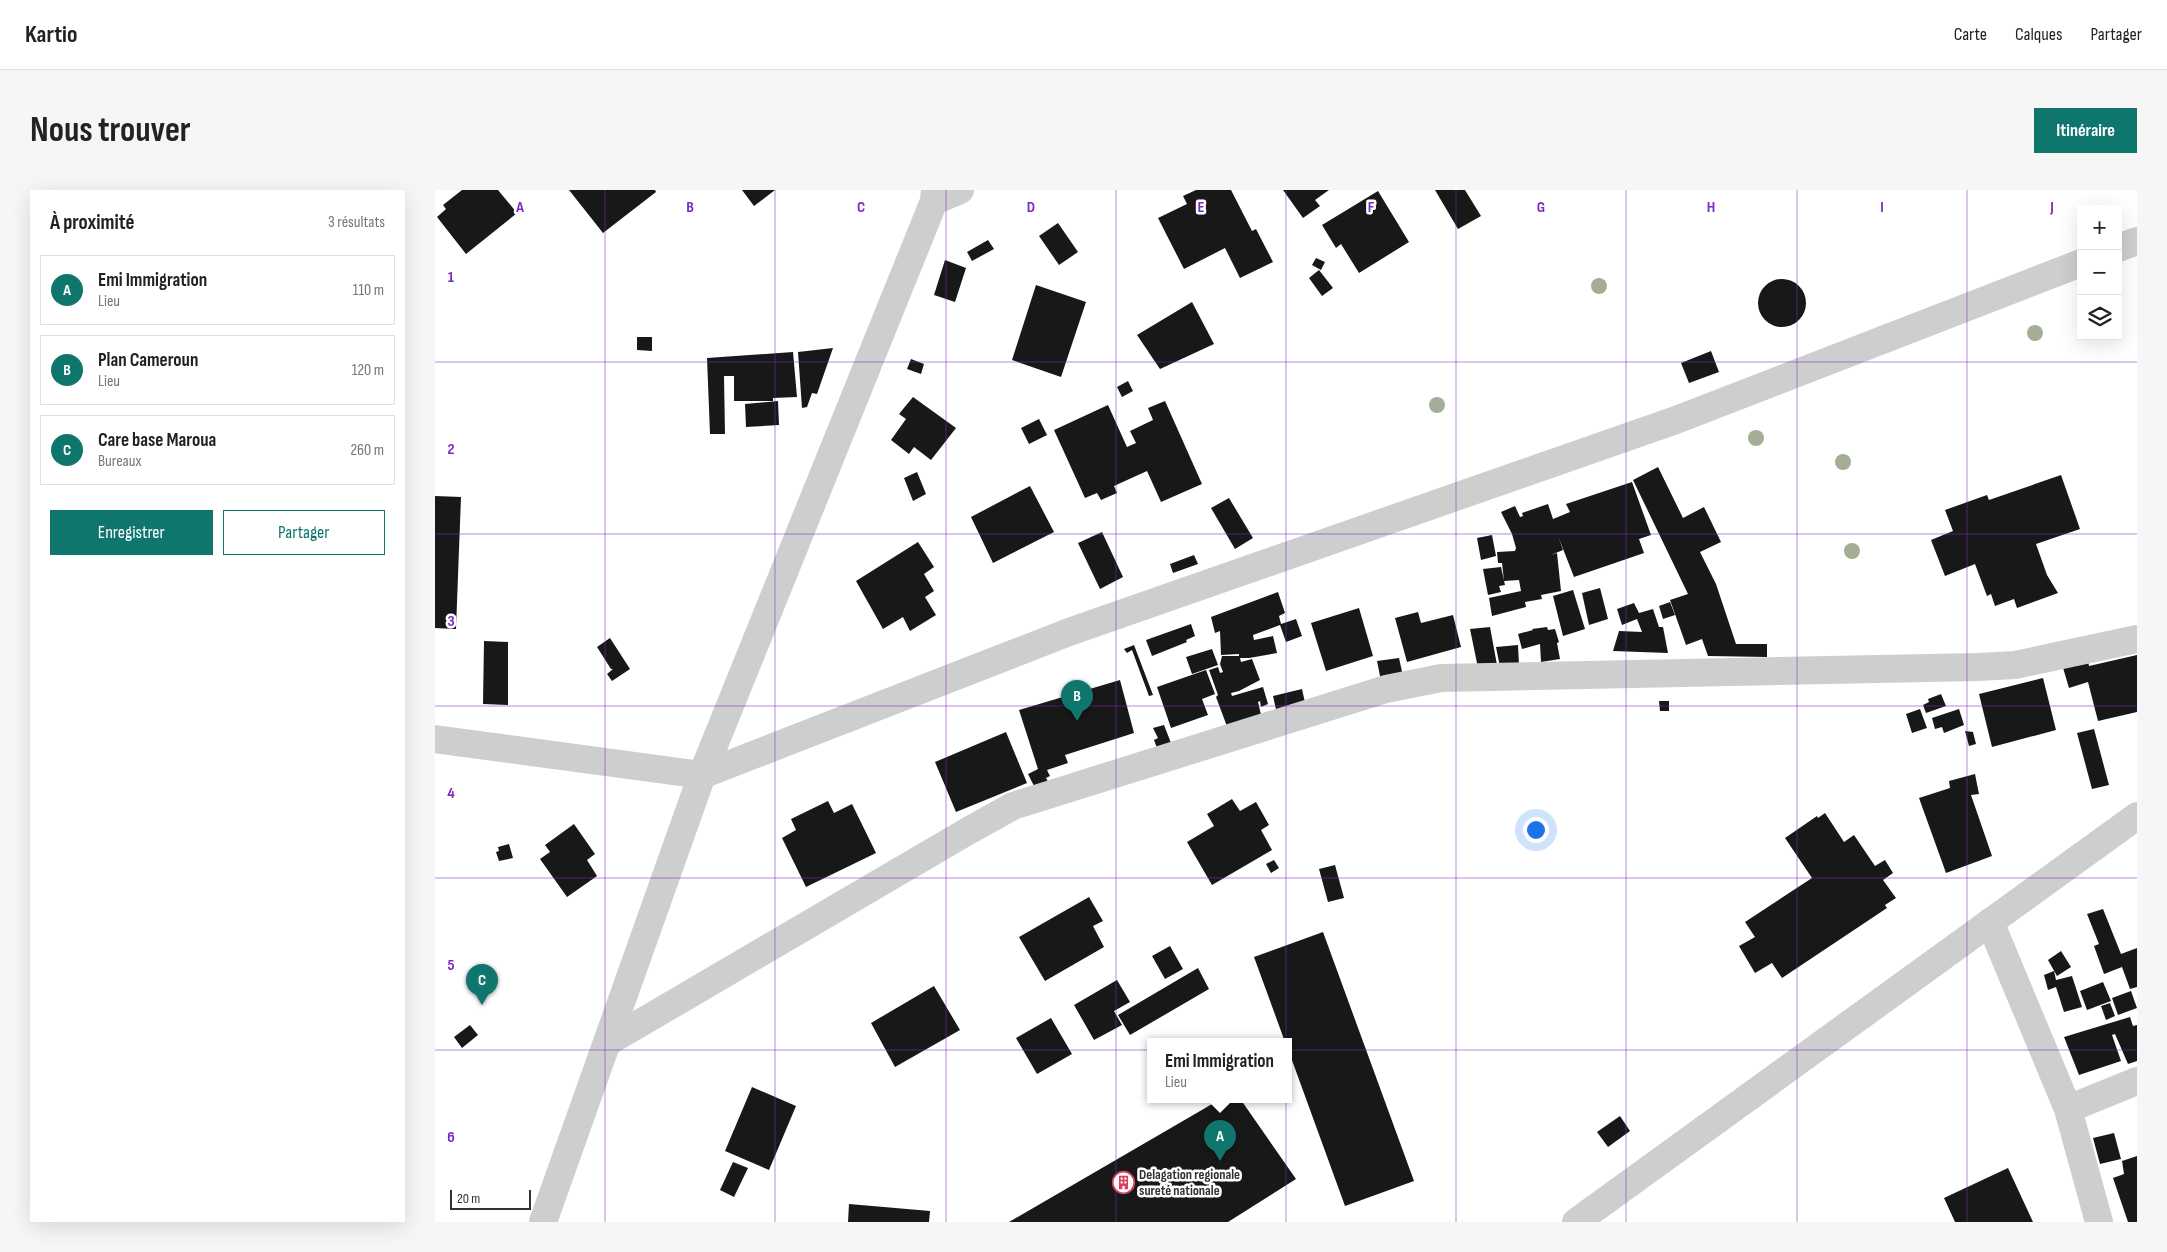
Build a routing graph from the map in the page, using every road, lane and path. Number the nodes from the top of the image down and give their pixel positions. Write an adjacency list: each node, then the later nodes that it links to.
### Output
1 (960, 190): 2 (street)
2 (934, 196): 8 (street)
3 (2137, 241): 4 (street)
4 (2122, 247)
5 (2077, 265): 8 (street)
6 (2137, 639): 11 (street)
7 (435, 739): 8 (street)
8 (701, 775): 11 (street)
9 (2137, 816): 10 (street)
10 (1990, 922): 13 (street); 15 (street)
11 (608, 1042): 14 (street)
12 (2137, 1081): 13 (street)
13 (2068, 1110): 16 (street)
14 (543, 1222)
15 (1575, 1222)
16 (2099, 1222)

